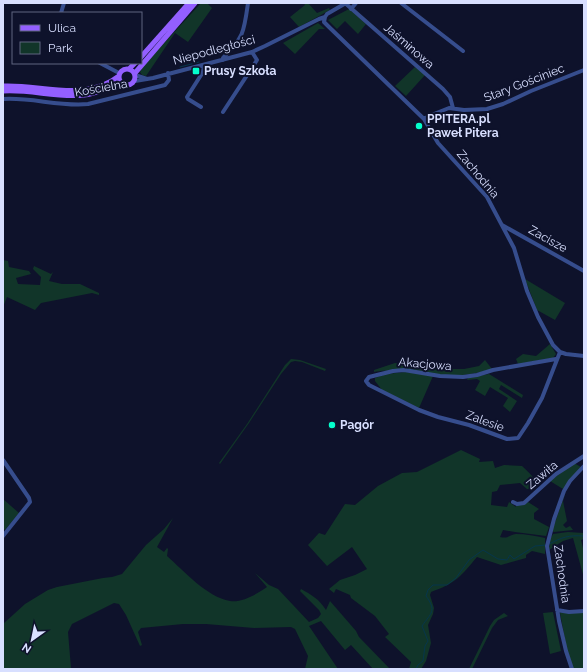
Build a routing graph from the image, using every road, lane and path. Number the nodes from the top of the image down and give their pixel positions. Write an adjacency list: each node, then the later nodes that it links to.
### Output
1 (189, 3): 11 (main road)
2 (195, 3): 20 (main road)
3 (248, 3): 12 (street)
4 (345, 3): 7 (street, Jaśminowa); 8 (street, Niepodległości)
5 (356, 3): 7 (street)
6 (402, 3): 10 (street)
7 (351, 9): 26 (street, Jaśminowa)
8 (325, 17): 9 (street, Niepodległości); 28 (street, Zachodnia)
9 (252, 52): 12 (street, Niepodległości); 27 (street)
10 (464, 52)
11 (142, 56)
12 (223, 60): 15 (street, Niepodległości)
13 (102, 64): 19 (street)
14 (134, 64): 16 (main road)
15 (204, 65): 18 (street, Niepodległości); 25 (street)
16 (129, 69): 19 (main road); 20 (main road)
17 (584, 70): 26 (street, Stary Gościniec)
18 (168, 73): 20 (street, Niepodległości); 24 (street, Kościelna)
19 (119, 75): 21 (main road); 22 (main road)
20 (135, 76): 21 (main road)
21 (122, 84): 23 (main road)
22 (3, 86)
23 (3, 91)
24 (3, 99)
25 (201, 106)
26 (453, 108): 28 (street, Stary Gościniec)
27 (223, 112)
28 (424, 120): 29 (street, Zachodnia)
29 (502, 225): 30 (street, Zacisze); 31 (street, Zachodnia)
30 (584, 271)
31 (560, 352): 32 (street); 33 (street, Zalesie)
32 (584, 356)
33 (556, 359): 34 (street, Akacjowa); 34 (street, Zalesie)
34 (366, 381)
35 (584, 456): 38 (street, Zawiła)
36 (3, 460): 39 (street)
37 (584, 466): 40 (street, Zachodnia)
38 (513, 502)
39 (3, 536)
40 (557, 610): 41 (street); 42 (street, Zachodnia)
41 (584, 611)
42 (572, 669)

